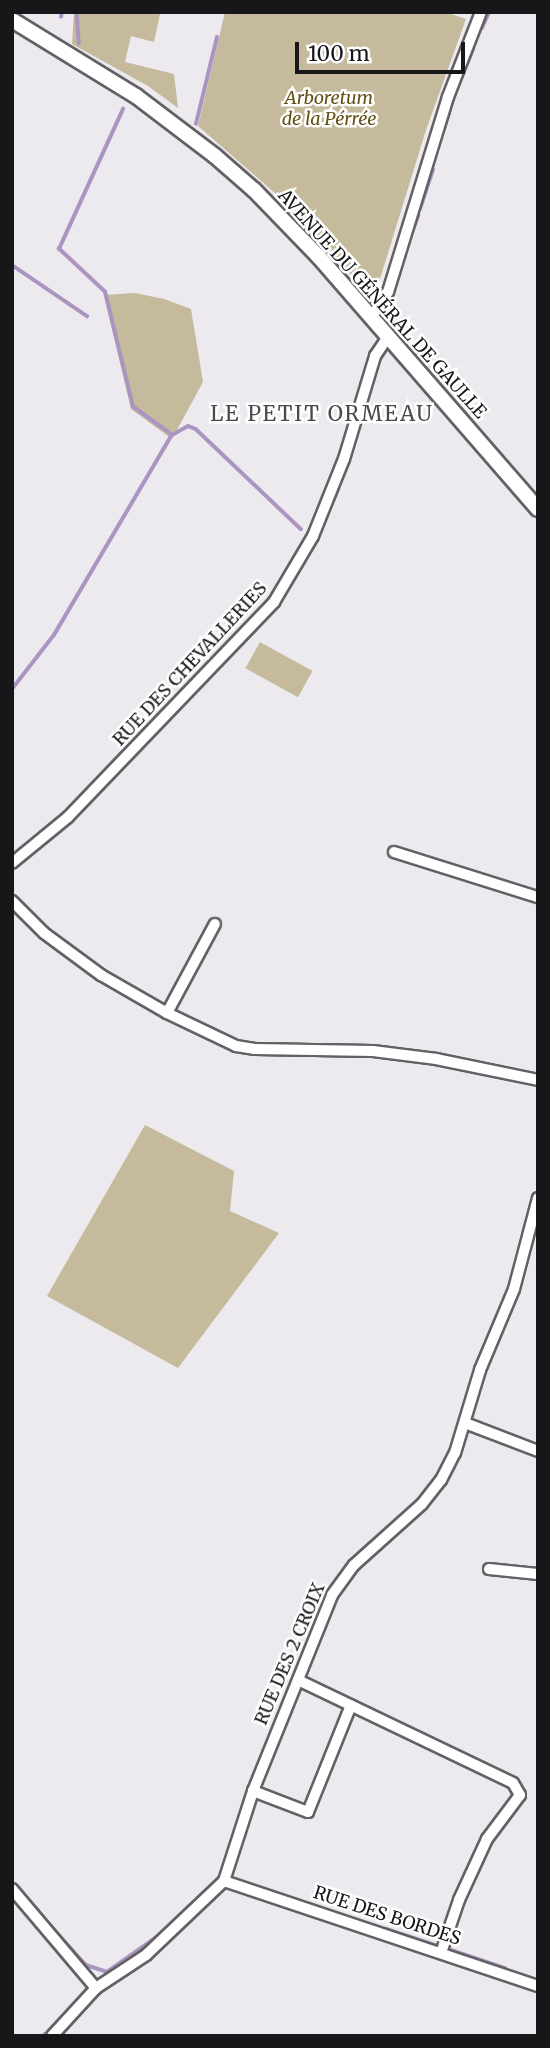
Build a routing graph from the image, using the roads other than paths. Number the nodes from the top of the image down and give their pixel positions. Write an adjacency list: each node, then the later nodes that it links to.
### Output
1 (481, 12): 3 (street)
2 (12, 20): 3 (street, AVENUE DU GÉNÉRAL DE GAULLE)
3 (371, 318): 4 (street, AVENUE DU GÉNÉRAL DE GAULLE)
4 (388, 337): 5 (street, AVENUE DU GÉNÉRAL DE GAULLE); 7 (street, RUE DES CHEVALLERIES)
5 (538, 509)
6 (394, 852): 8 (street)
7 (12, 863)
8 (538, 897)
9 (12, 901): 11 (street)
10 (215, 924): 11 (street)
11 (167, 1013): 12 (street)
12 (538, 1080)
13 (538, 1198): 14 (street, RUE DES 2 CROIX)
14 (536, 1211): 15 (street, RUE DES 2 CROIX)
15 (465, 1423): 16 (street); 19 (street, RUE DES 2 CROIX)
16 (538, 1451)
17 (489, 1569): 18 (street)
18 (538, 1574)
19 (298, 1681): 20 (street); 21 (street, RUE DES 2 CROIX)
20 (351, 1705): 21 (street); 24 (street)
21 (253, 1791): 22 (street, RUE DES 2 CROIX)
22 (224, 1881): 24 (street, RUE DES BORDES); 26 (street)
23 (12, 1889): 26 (street)
24 (441, 1953): 25 (street, RUE DES BORDES)
25 (538, 1986)
26 (96, 1988): 27 (street)
27 (52, 2036)

